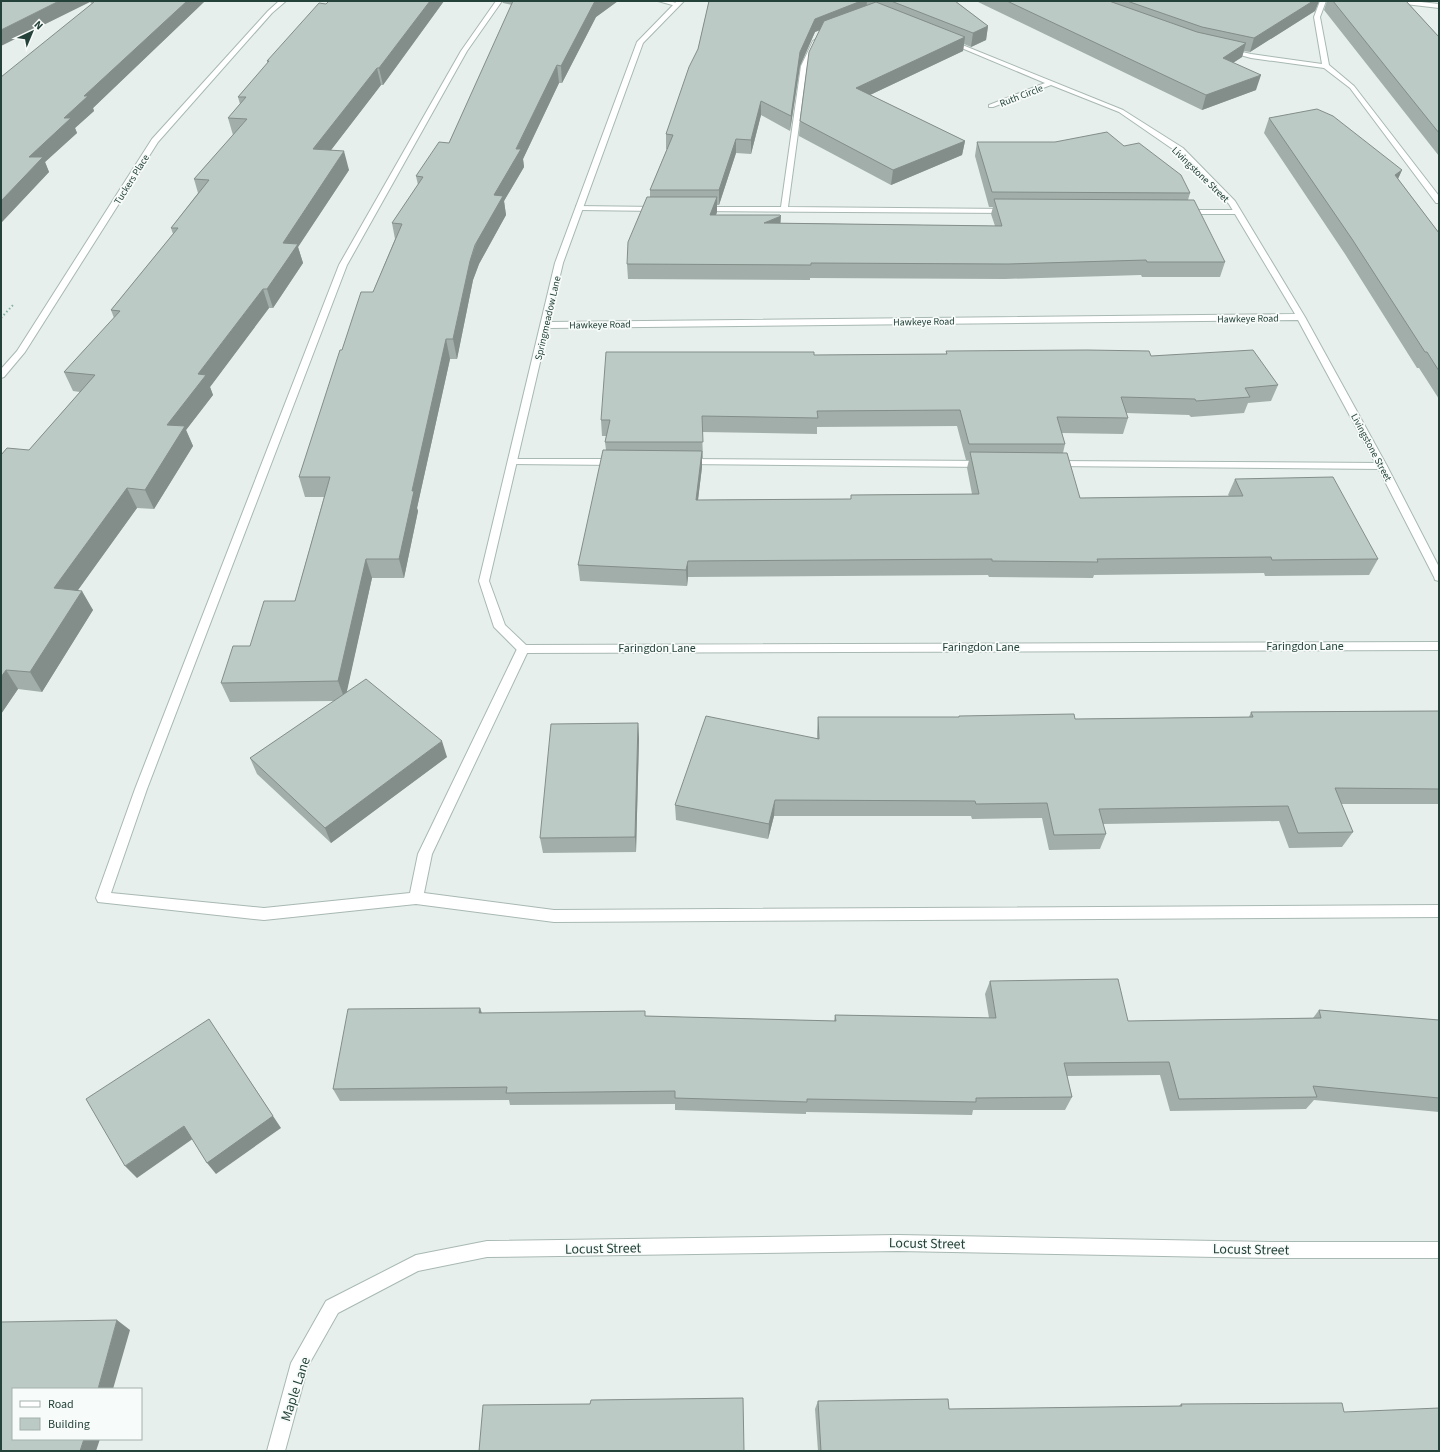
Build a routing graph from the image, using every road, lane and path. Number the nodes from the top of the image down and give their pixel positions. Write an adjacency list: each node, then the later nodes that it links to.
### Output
1 (283, 1): 24 (street, Tuckers Place)
2 (499, 1): 34 (street)
3 (661, 1): 6 (street)
4 (1323, 1): 11 (street)
5 (1397, 1): 7 (street)
6 (679, 3): 15 (street, Springmeadow Lane)
7 (1439, 6)
8 (819, 33): 18 (street)
9 (939, 37): 12 (street, Livingstone Street)
10 (1223, 49): 11 (street)
11 (1326, 66): 14 (street)
12 (1051, 83): 13 (street, Ruth Circle); 21 (street, Livingstone Street)
13 (991, 106)
14 (1439, 201)
15 (580, 208): 16 (street); 23 (street, Springmeadow Lane)
16 (666, 209)
17 (690, 209): 18 (street)
18 (784, 210): 19 (street)
19 (1014, 211)
20 (1173, 212): 21 (street)
21 (1237, 212): 22 (street, Livingstone Street)
22 (1301, 318): 23 (street, Hawkeye Road); 30 (street, Livingstone Street)
23 (546, 325): 25 (street, Springmeadow Lane)
24 (1, 375)
25 (513, 462): 26 (street); 33 (street, Springmeadow Lane)
26 (624, 462)
27 (680, 462): 28 (street)
28 (991, 464)
29 (1047, 464): 30 (street)
30 (1382, 466): 31 (street, Livingstone Street)
31 (1439, 577)
32 (1439, 646): 33 (street, Faringdon Lane)
33 (523, 649): 34 (street)
34 (416, 898): 35 (street)
35 (1439, 911)
36 (1439, 1250): 37 (street, Locust Street)
37 (416, 1263): 38 (street, Maple Lane)
38 (276, 1451)

